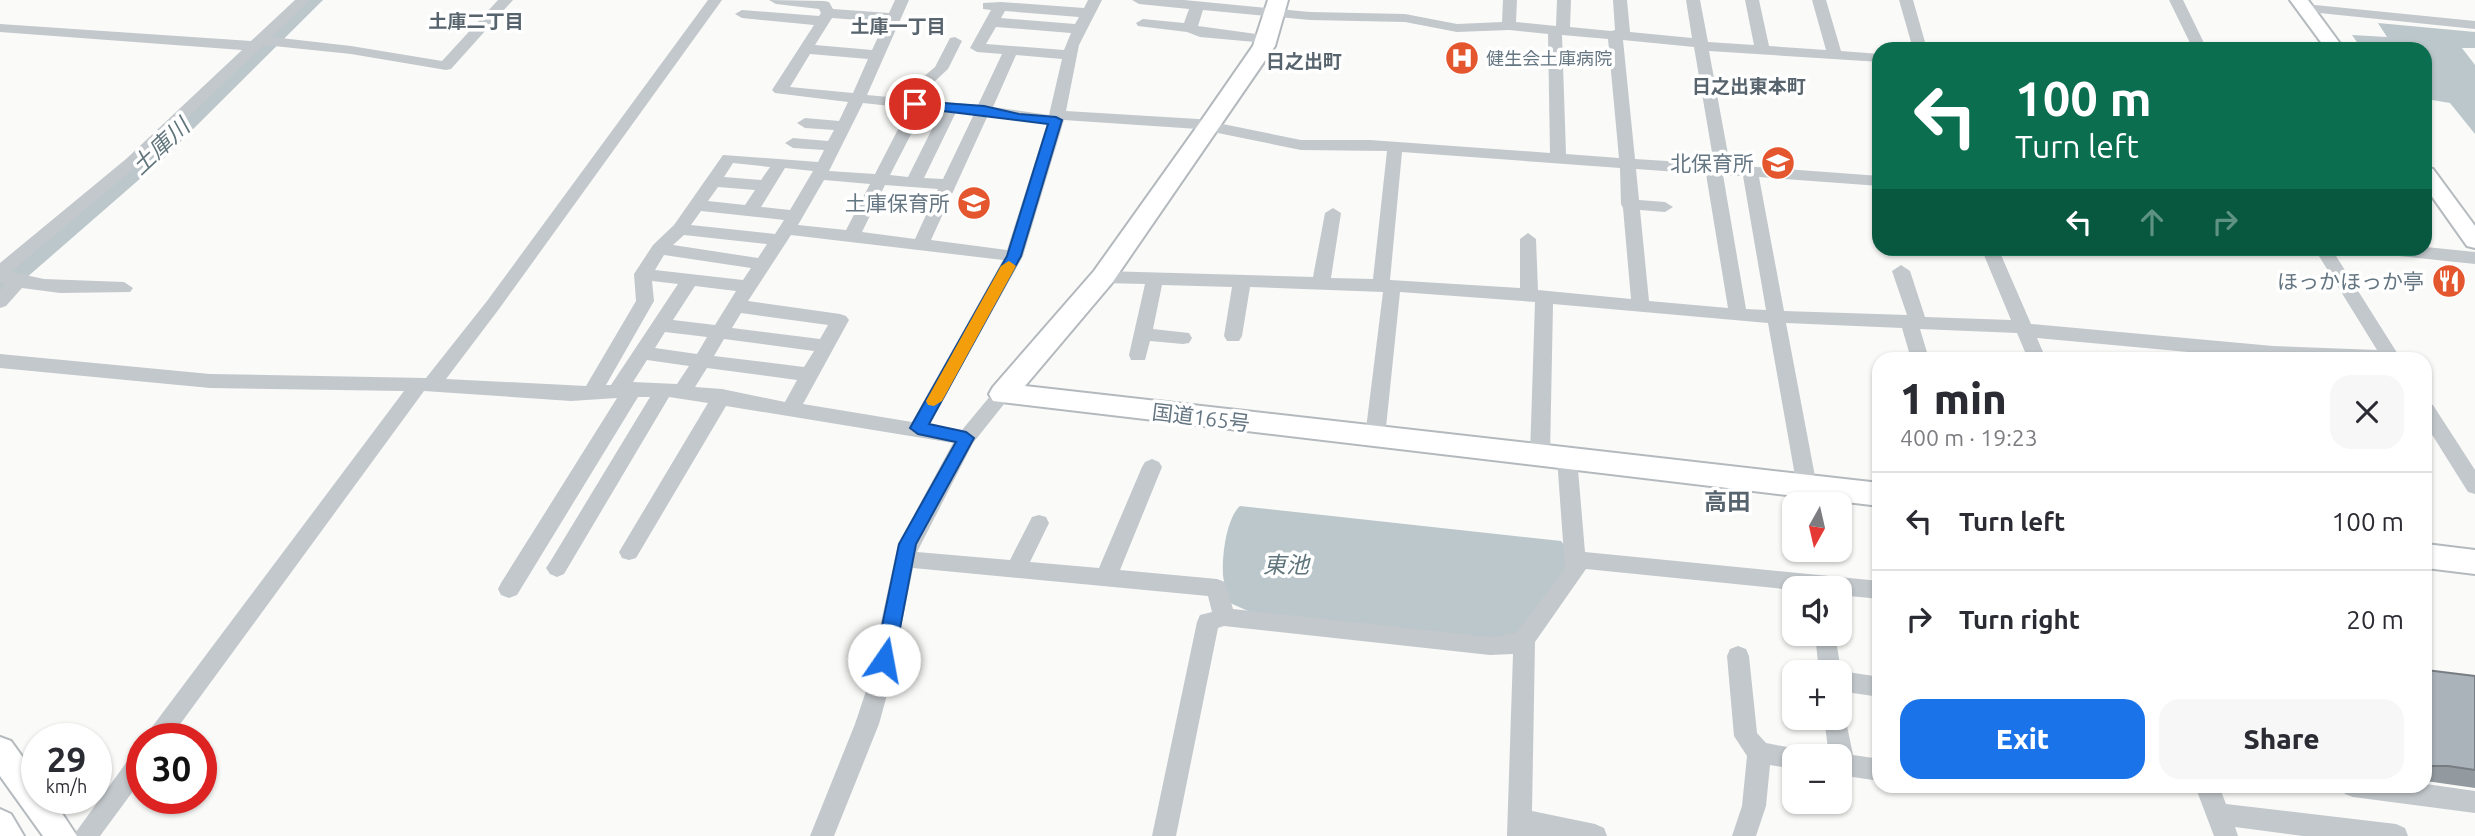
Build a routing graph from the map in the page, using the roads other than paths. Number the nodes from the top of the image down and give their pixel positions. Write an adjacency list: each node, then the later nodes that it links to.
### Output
1 (303, 0): 37 (street)
2 (506, 0): 37 (street)
3 (715, 0): 126 (street)
4 (776, 0): 22 (street)
5 (902, 0): 23 (street)
6 (1139, 0): 19 (street)
7 (1510, 0): 28 (street)
8 (1564, 0): 32 (street)
9 (1620, 0): 33 (street)
10 (1693, 0): 41 (street)
11 (1752, 0): 45 (street)
12 (1819, 0): 48 (street)
13 (1906, 0): 38 (street)
14 (2176, 0): 39 (street)
15 (1215, 4): 16 (street); 19 (street)
16 (1284, 4): 28 (street); 35 (highway)
17 (2302, 4): 26 (street); 40 (main road)
18 (1092, 6): 20 (street); 31 (street)
19 (1197, 6): 30 (street)
20 (1046, 10): 24 (street); 27 (street)
21 (742, 14): 22 (street)
22 (825, 17): 23 (street); 43 (street)
23 (894, 18): 46 (street)
24 (993, 22): 27 (street); 34 (street)
25 (1143, 23): 30 (street)
26 (2475, 25)
27 (1039, 26): 31 (street); 42 (street)
28 (1509, 26): 32 (street)
29 (0, 27): 37 (street)
30 (1190, 27): 35 (street)
31 (1079, 29): 47 (street)
32 (1559, 30): 33 (street); 61 (street)
33 (1619, 34): 41 (street); 62 (street)
34 (984, 37): 42 (street); 44 (street)
35 (1266, 39): 57 (highway)
36 (955, 41): 51 (street)
37 (257, 42): 94 (street)
38 (1918, 42)
39 (2197, 42)
40 (2330, 42)
41 (1700, 44): 45 (street); 64 (street)
42 (1031, 47): 44 (street); 47 (street)
43 (806, 49): 46 (street); 50 (street)
44 (1012, 51): 53 (street)
45 (1763, 51): 48 (street)
46 (877, 55): 50 (street)
47 (1069, 55): 54 (street)
48 (1835, 55): 49 (street)
49 (1872, 57)
50 (858, 100): 51 (street); 56 (street)
51 (917, 105): 52 (street); 67 (street)
52 (951, 107): 53 (street); 71 (street)
53 (984, 110): 54 (street); 72 (street)
54 (1056, 118): 57 (street); 87 (street)
55 (804, 123): 56 (street)
56 (844, 126): 59 (street)
57 (1209, 126): 60 (street); 95 (highway)
58 (793, 143): 59 (street)
59 (833, 146): 65 (street)
60 (1395, 147): 61 (street); 100 (street)
61 (1558, 158): 62 (street)
62 (1626, 162): 64 (street); 74 (street)
63 (780, 163): 65 (street); 68 (street); 73 (street)
64 (1718, 170): 66 (street); 107 (street)
65 (821, 171): 67 (street); 80 (street)
66 (1750, 173): 69 (street); 108 (street)
67 (879, 180): 71 (street); 81 (street)
68 (713, 181): 73 (street); 75 (street)
69 (1872, 181)
70 (2432, 182): 83 (main road)
71 (913, 184): 72 (street)
72 (948, 185): 84 (street)
73 (766, 186): 77 (street)
74 (1629, 204): 76 (street); 106 (street)
75 (696, 205): 77 (street); 79 (street)
76 (1665, 206)
77 (750, 211): 80 (street)
78 (1334, 213): 99 (street)
79 (681, 229): 80 (street); 85 (street)
80 (788, 229): 81 (street); 91 (street)
81 (851, 237): 84 (street)
82 (1528, 239): 103 (street)
83 (2475, 242)
84 (920, 245): 87 (street)
85 (659, 249): 91 (street); 93 (street)
86 (2432, 253): 90 (street)
87 (1014, 256): 134 (street)
88 (1992, 256): 111 (street)
89 (2327, 256): 121 (street)
90 (2475, 258)
91 (762, 264): 101 (street)
92 (1901, 271): 109 (street)
93 (643, 274): 97 (street); 129 (street)
94 (5, 277): 102 (street); 104 (street)
95 (1103, 277): 96 (street); 130 (highway)
96 (1155, 278): 98 (street); 113 (street)
97 (690, 280): 101 (street); 110 (street)
98 (1242, 280): 99 (street); 114 (street)
99 (1321, 284): 100 (street)
100 (1386, 286): 103 (street); 135 (street)
101 (748, 287): 105 (street)
102 (124, 288)
103 (1536, 295): 106 (street); 137 (street)
104 (0, 302)
105 (736, 306): 112 (street); 116 (street)
106 (1641, 306): 107 (street)
107 (1738, 315): 108 (street)
108 (1777, 317): 109 (street); 140 (street)
109 (1913, 321): 111 (street); 118 (street)
110 (661, 325): 112 (street); 117 (street)
111 (2023, 328): 119 (street); 120 (street)
112 (719, 333): 116 (street); 123 (street)
113 (1143, 334): 115 (street); 122 (street)
114 (1233, 336)
115 (1184, 338)
116 (826, 346): 125 (street)
117 (642, 352): 123 (street); 127 (street)
118 (1919, 352)
119 (2034, 352)
120 (2218, 352)
121 (2388, 352)
122 (1138, 355)
123 (702, 359): 125 (street); 128 (street)
124 (0, 361): 126 (street)
125 (810, 375): 132 (street)
126 (425, 385): 129 (street); 158 (street)
127 (625, 389): 128 (street); 129 (street); 151 (street)
128 (673, 390): 131 (street); 148 (street)
129 (592, 393)
130 (1003, 394): 135 (highway, 国道165号); 136 (street)
131 (722, 397): 132 (street); 143 (street)
132 (791, 408): 134 (street)
133 (2432, 419): 139 (street)
134 (918, 428): 136 (street)
135 (1375, 437): 137 (highway, 国道165号)
136 (966, 438): 145 (street)
137 (1554, 456): 140 (highway, 国道165号); 146 (street)
138 (1152, 467): 150 (street)
139 (2475, 486)
140 (1807, 487): 141 (highway, 国道165号)
141 (1872, 494)
142 (1039, 523): 149 (street)
143 (629, 552)
144 (2432, 557): 147 (highway)
145 (905, 559): 149 (street); 174 (street)
146 (1577, 560): 152 (street); 154 (street)
147 (2475, 562)
148 (557, 568)
149 (1016, 569): 150 (street)
150 (1106, 578): 153 (street)
151 (509, 589)
152 (1872, 589)
153 (1224, 617): 154 (street); 175 (street)
154 (1524, 640): 170 (street)
155 (1738, 656): 160 (street)
156 (1852, 683): 157 (street)
157 (1872, 686)
158 (169, 723)
159 (0, 751): 172 (main road)
160 (1759, 753): 161 (street); 177 (street)
161 (1782, 756)
162 (1852, 766): 163 (street)
163 (1872, 769)
164 (126, 781): 173 (street)
165 (2211, 793): 168 (street)
166 (2403, 793): 167 (street)
167 (2475, 803)
168 (2226, 820): 178 (street)
169 (0, 824): 171 (main road)
170 (1519, 828): 176 (street)
171 (8, 836)
172 (61, 836)
173 (85, 836)
174 (822, 836)
175 (1164, 836)
176 (1595, 836)
177 (1744, 836)
178 (2396, 836)

